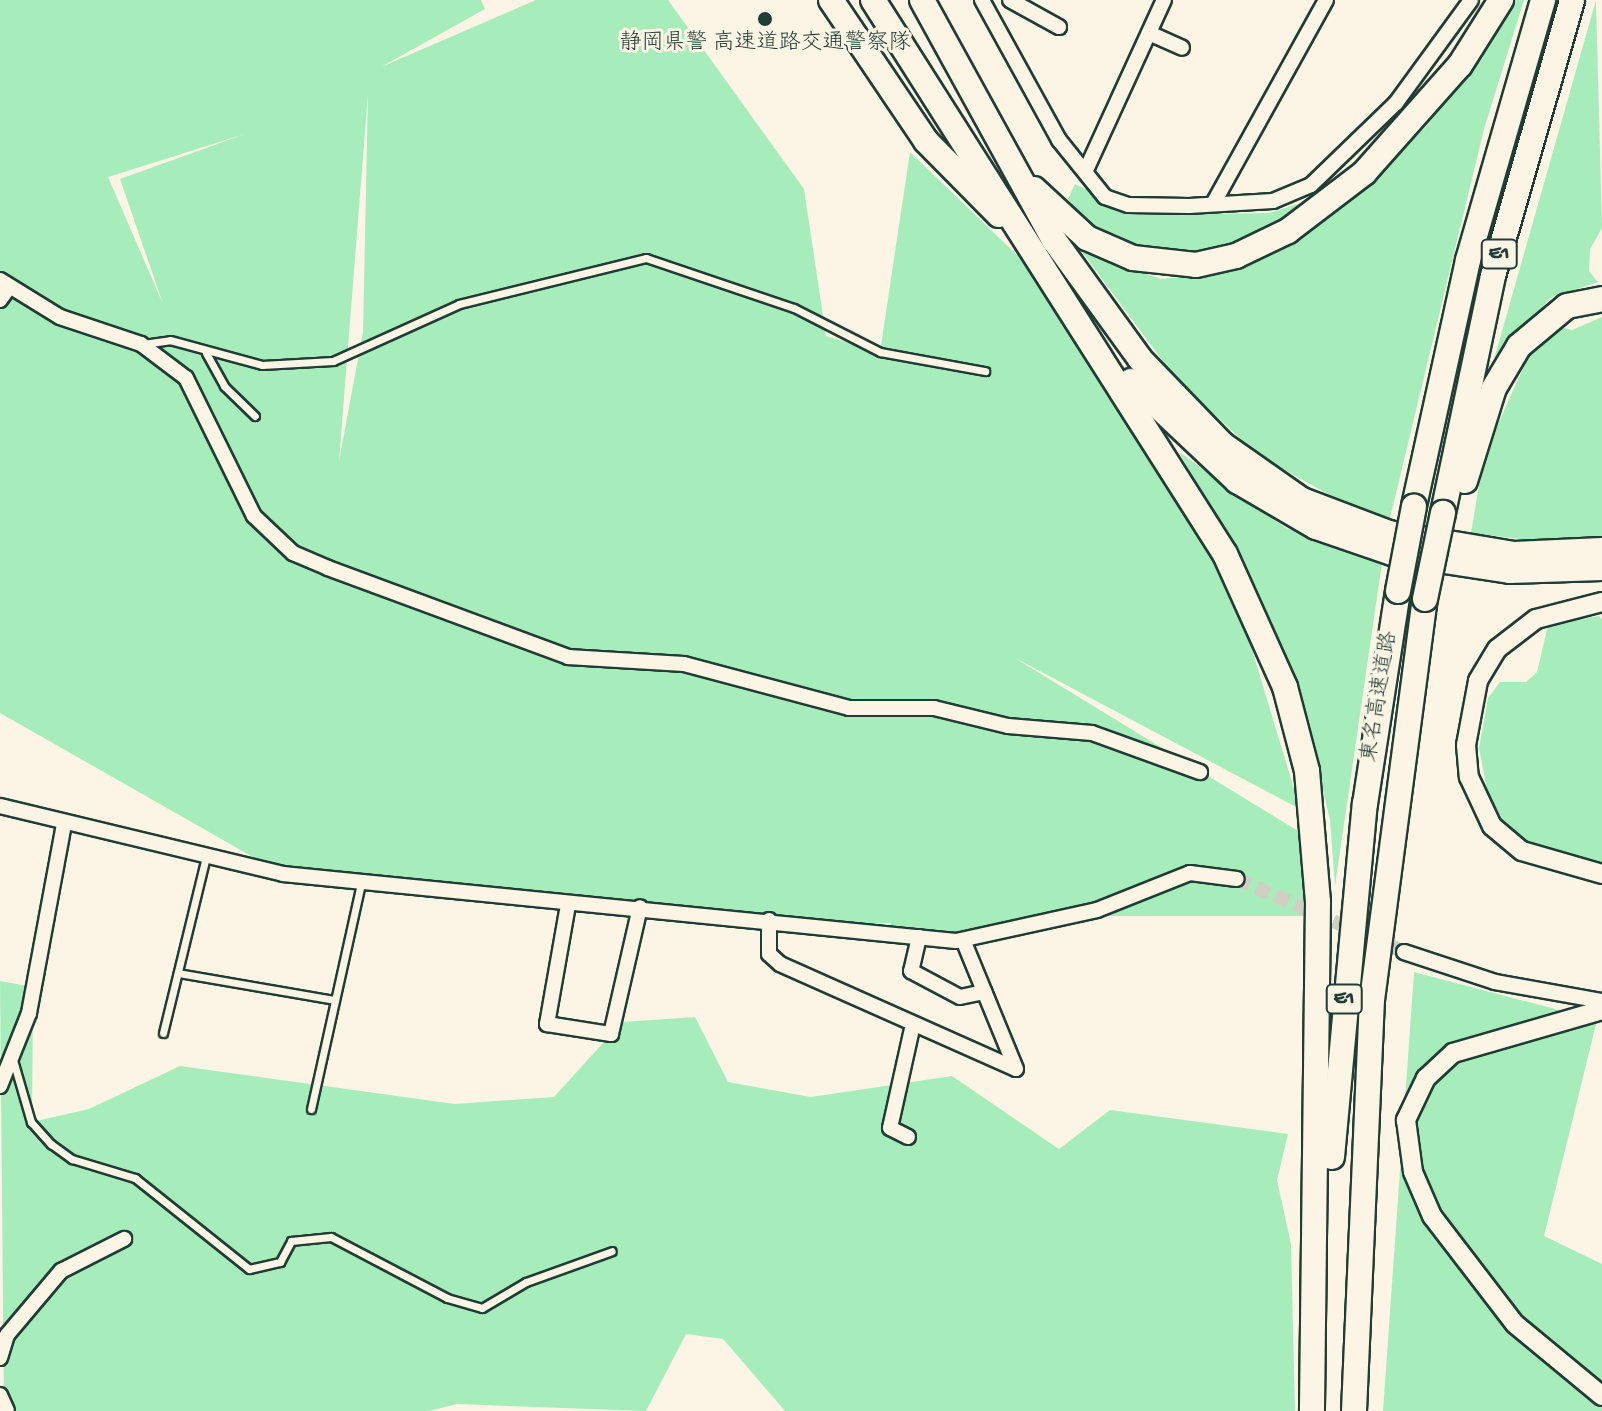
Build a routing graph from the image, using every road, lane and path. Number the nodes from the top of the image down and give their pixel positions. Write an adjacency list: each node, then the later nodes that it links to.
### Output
1 (831, 0): 18 (highway)
2 (873, 0): 18 (highway)
3 (922, 0): 16 (highway)
4 (1010, 0): 12 (street)
5 (1164, 0): 13 (street)
6 (1326, 0): 17 (street)
7 (1471, 0): 17 (street)
8 (1501, 0): 16 (highway)
9 (1543, 0): 62 (highway, 東名高速道路 / E1, bridge)
10 (1572, 0): 27 (highway, 東名高速道路 / E1)
11 (990, 4): 15 (street)
12 (1059, 27)
13 (1149, 33): 14 (street); 15 (street)
14 (1182, 48)
15 (1086, 170): 17 (street)
16 (1018, 173): 28 (highway)
17 (1213, 204)
18 (1026, 242): 22 (highway)
19 (5, 284): 21 (street); 23 (street)
20 (1602, 299): 27 (highway)
21 (0, 300)
22 (1086, 329): 29 (highway); 61 (highway)
23 (141, 344): 24 (lane); 31 (street)
24 (206, 353): 25 (lane); 26 (lane)
25 (985, 371)
26 (255, 416)
27 (1450, 514): 63 (highway, 東名高速道路 / E1, bridge)
28 (1602, 550)
29 (1602, 568)
30 (1602, 602): 35 (street)
31 (1200, 772)
32 (0, 806): 33 (street)
33 (64, 824): 34 (street); 51 (street)
34 (206, 856): 37 (street); 44 (lane)
35 (1602, 874)
36 (1237, 879): 42 (street)
37 (361, 884): 38 (street); 46 (lane)
38 (568, 905): 39 (street); 39 (street)
39 (640, 907): 40 (street)
40 (769, 920): 41 (street); 49 (street)
41 (919, 937): 42 (street); 45 (street)
42 (963, 940): 45 (street)
43 (1404, 952): 47 (street)
44 (178, 973): 46 (lane); 50 (lane)
45 (984, 992): 49 (street)
46 (335, 1000): 53 (lane)
47 (1602, 1001)
48 (1602, 1010): 59 (street)
49 (913, 1024): 54 (street)
50 (163, 1033)
51 (12, 1058): 52 (street); 56 (lane)
52 (0, 1086)
53 (311, 1109)
54 (908, 1137)
55 (124, 1239): 57 (street)
56 (612, 1251)
57 (0, 1358)
58 (0, 1395): 60 (street)
59 (1602, 1396)
60 (7, 1411)
61 (1312, 1411)
62 (1324, 1411)
63 (1354, 1411)

